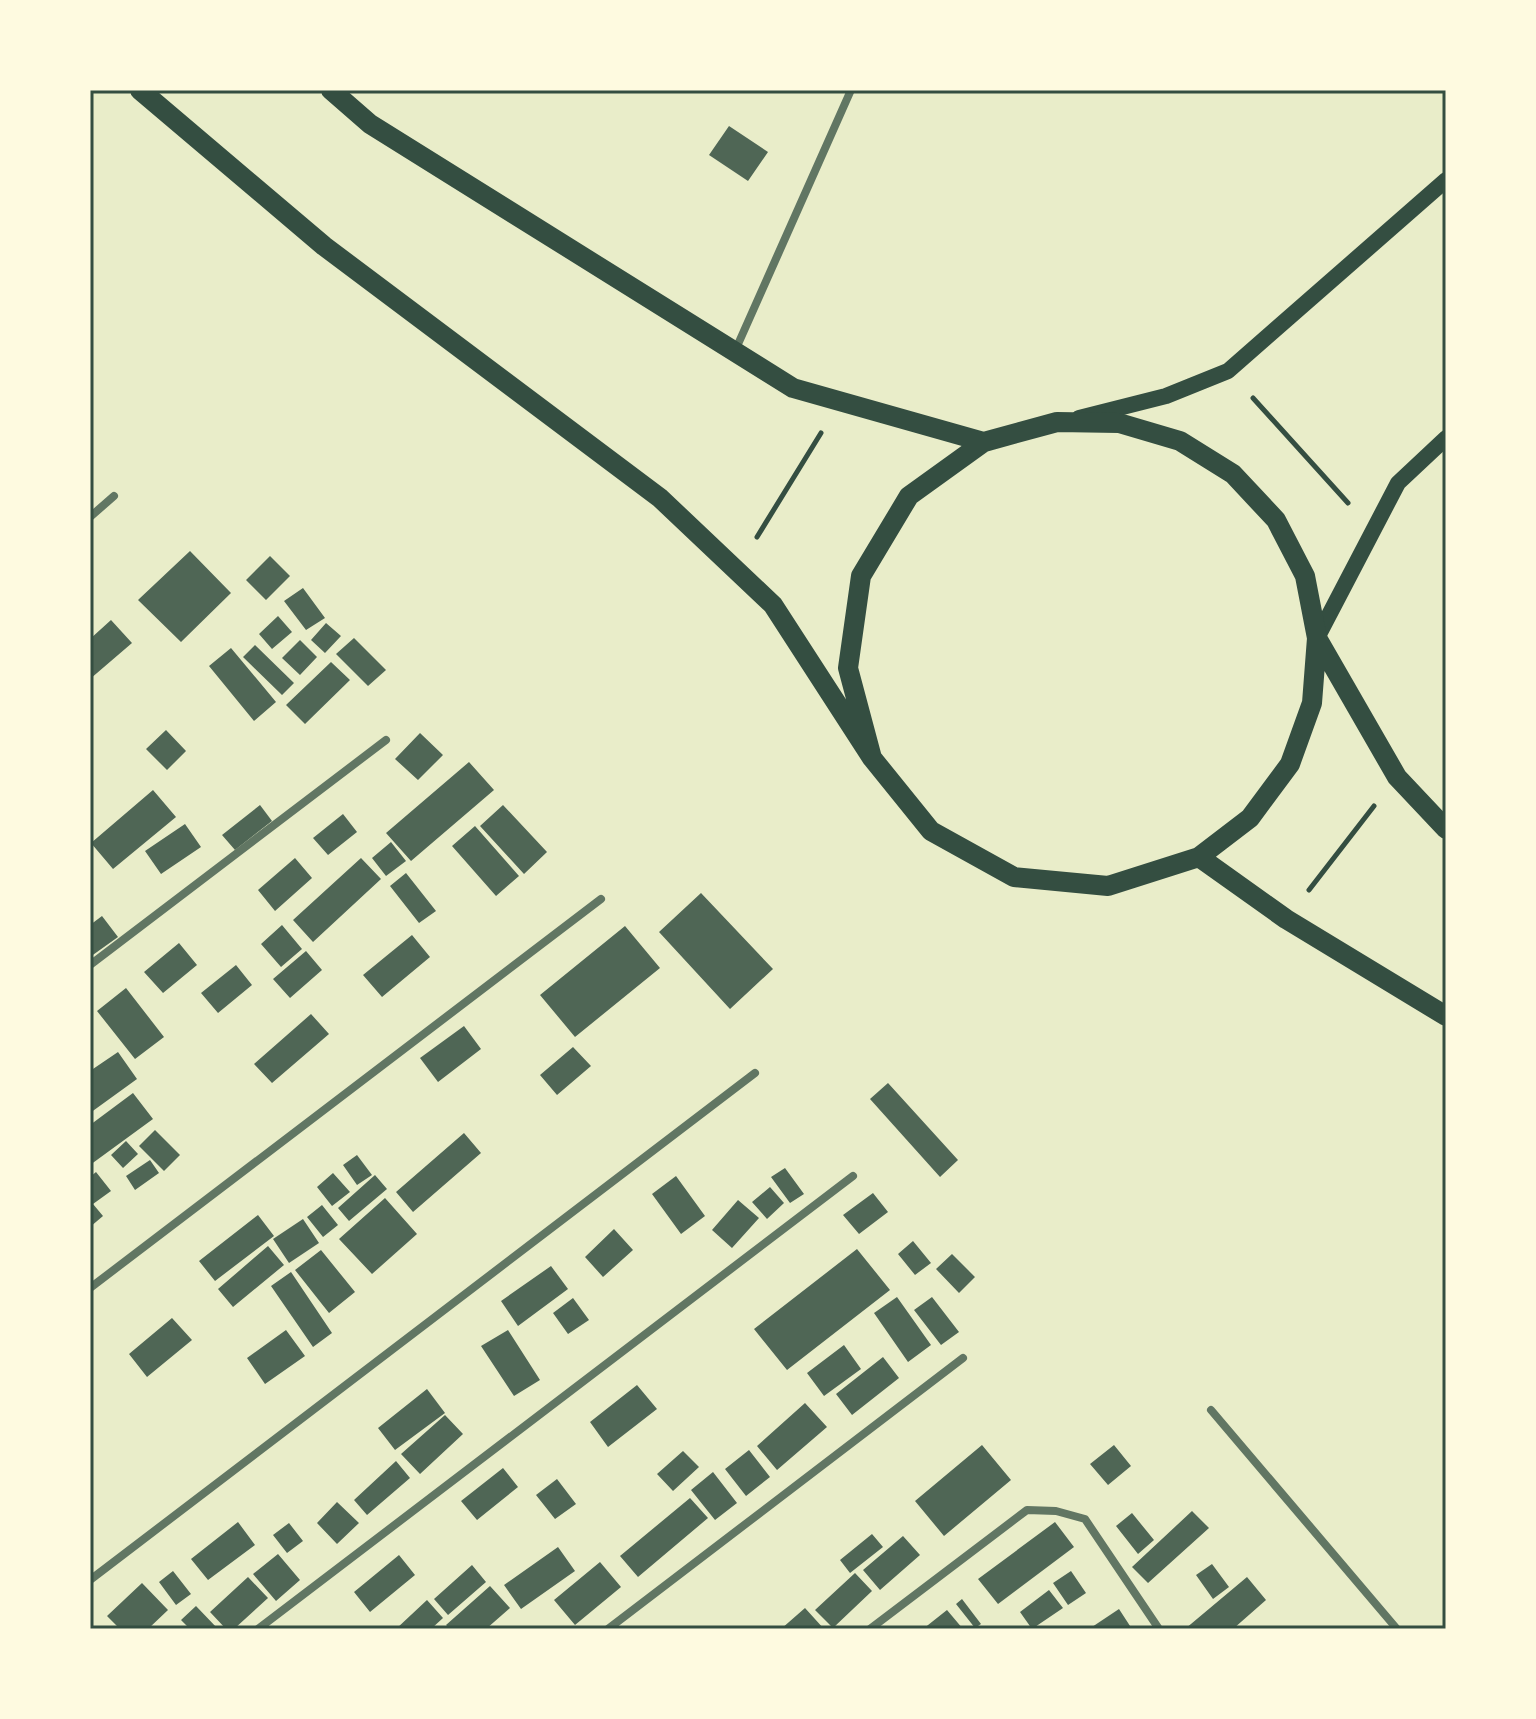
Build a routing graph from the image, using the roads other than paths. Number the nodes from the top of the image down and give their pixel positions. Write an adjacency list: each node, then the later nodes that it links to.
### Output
1 (140, 90): 13 (main road)
2 (331, 90): 5 (main road)
3 (851, 90): 5 (street)
4 (1446, 180): 6 (main road)
5 (735, 351): 8 (main road)
6 (1057, 422): 8 (main road); 11 (main road)
7 (1446, 438): 11 (main road)
8 (984, 442): 13 (main road)
9 (114, 496): 10 (street)
10 (90, 517)
11 (1317, 638): 14 (main road); 15 (main road)
12 (386, 740): 17 (street)
13 (872, 758): 15 (main road)
14 (1446, 829)
15 (1199, 857): 18 (main road)
16 (601, 899): 21 (street)
17 (90, 965)
18 (1446, 1016)
19 (755, 1073): 24 (street)
20 (853, 1176): 25 (street)
21 (90, 1288)
22 (963, 1358): 26 (street)
23 (1211, 1410): 29 (street)
24 (90, 1580)
25 (258, 1629)
26 (608, 1629)
27 (870, 1629): 28 (street)
28 (1159, 1629)
29 (1397, 1629)

